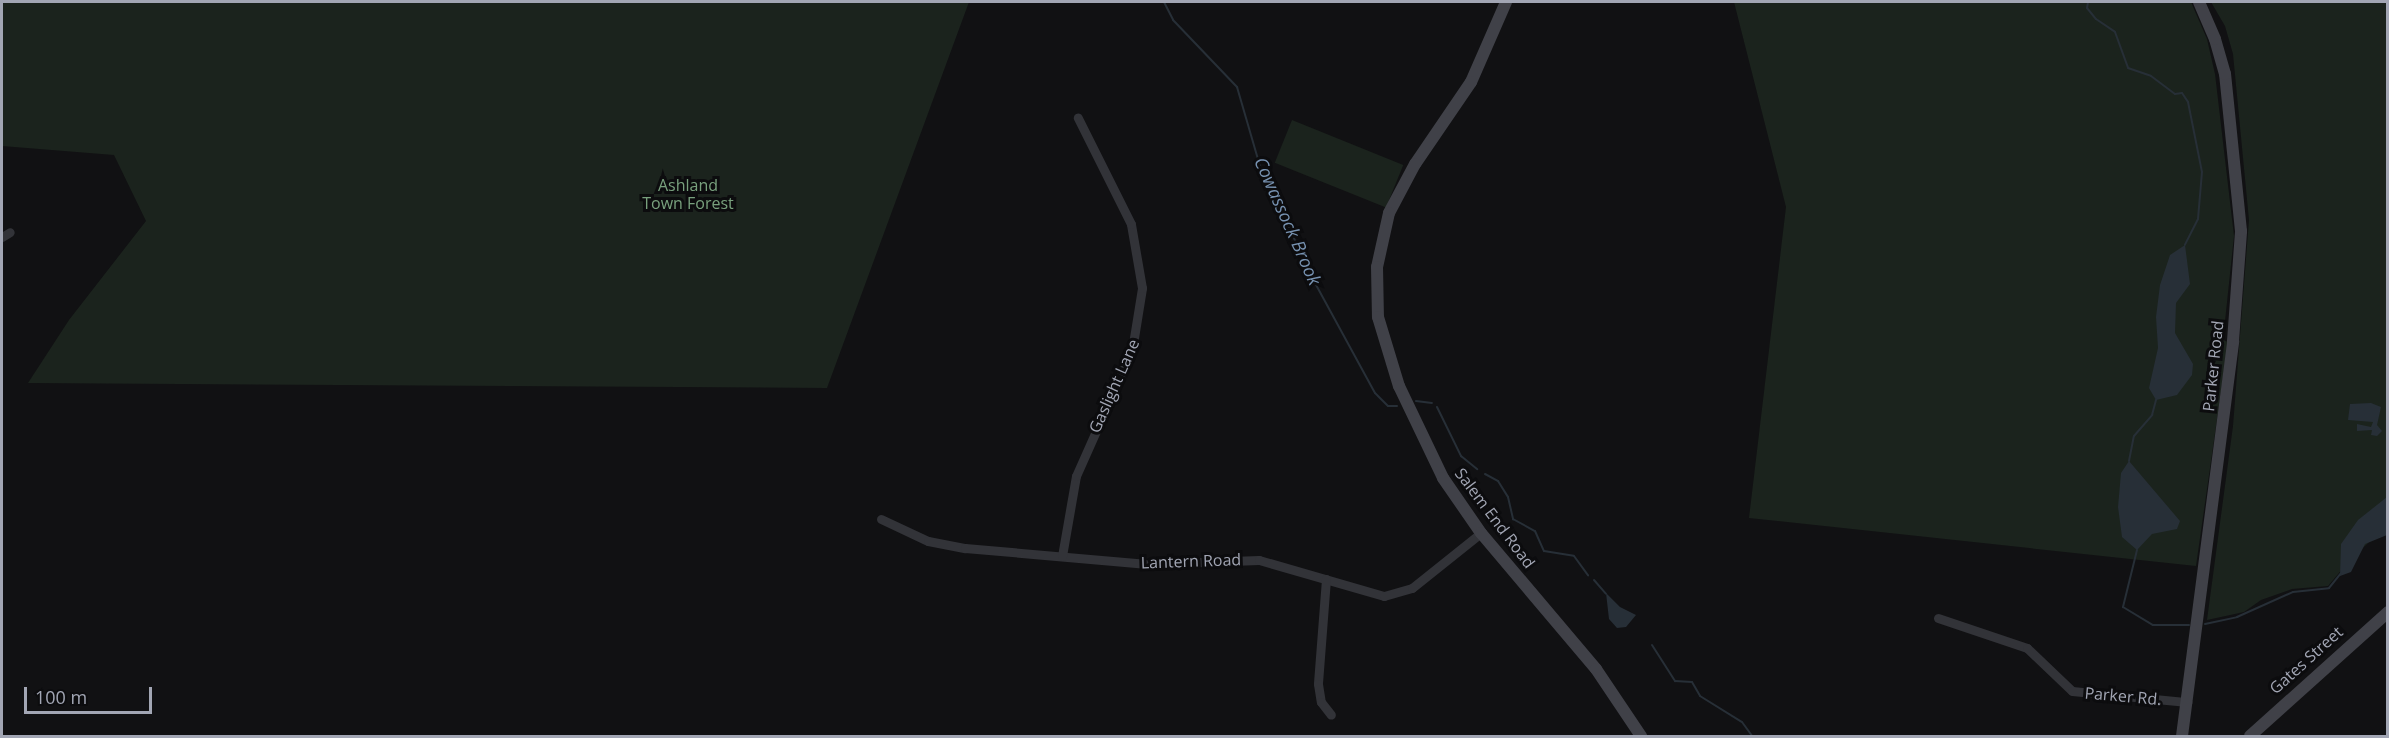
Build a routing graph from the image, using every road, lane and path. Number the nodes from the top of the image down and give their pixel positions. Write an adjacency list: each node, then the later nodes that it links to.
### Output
1 (1506, 2): 5 (street, Salem End Road)
2 (2199, 2): 10 (street, Parker Road)
3 (1078, 118): 6 (street, Gaslight Lane)
4 (881, 519): 6 (street, Lantern Road)
5 (1481, 532): 7 (street, Lantern Road); 12 (street, Salem End Road)
6 (1062, 556): 7 (street, Lantern Road)
7 (1326, 579): 11 (street)
8 (2388, 612): 14 (street, Gates Street)
9 (1938, 618): 10 (street, Parker Rd.)
10 (2187, 702): 13 (street, Parker Road)
11 (1331, 715)
12 (1641, 736)
13 (2182, 736)
14 (2250, 736)

